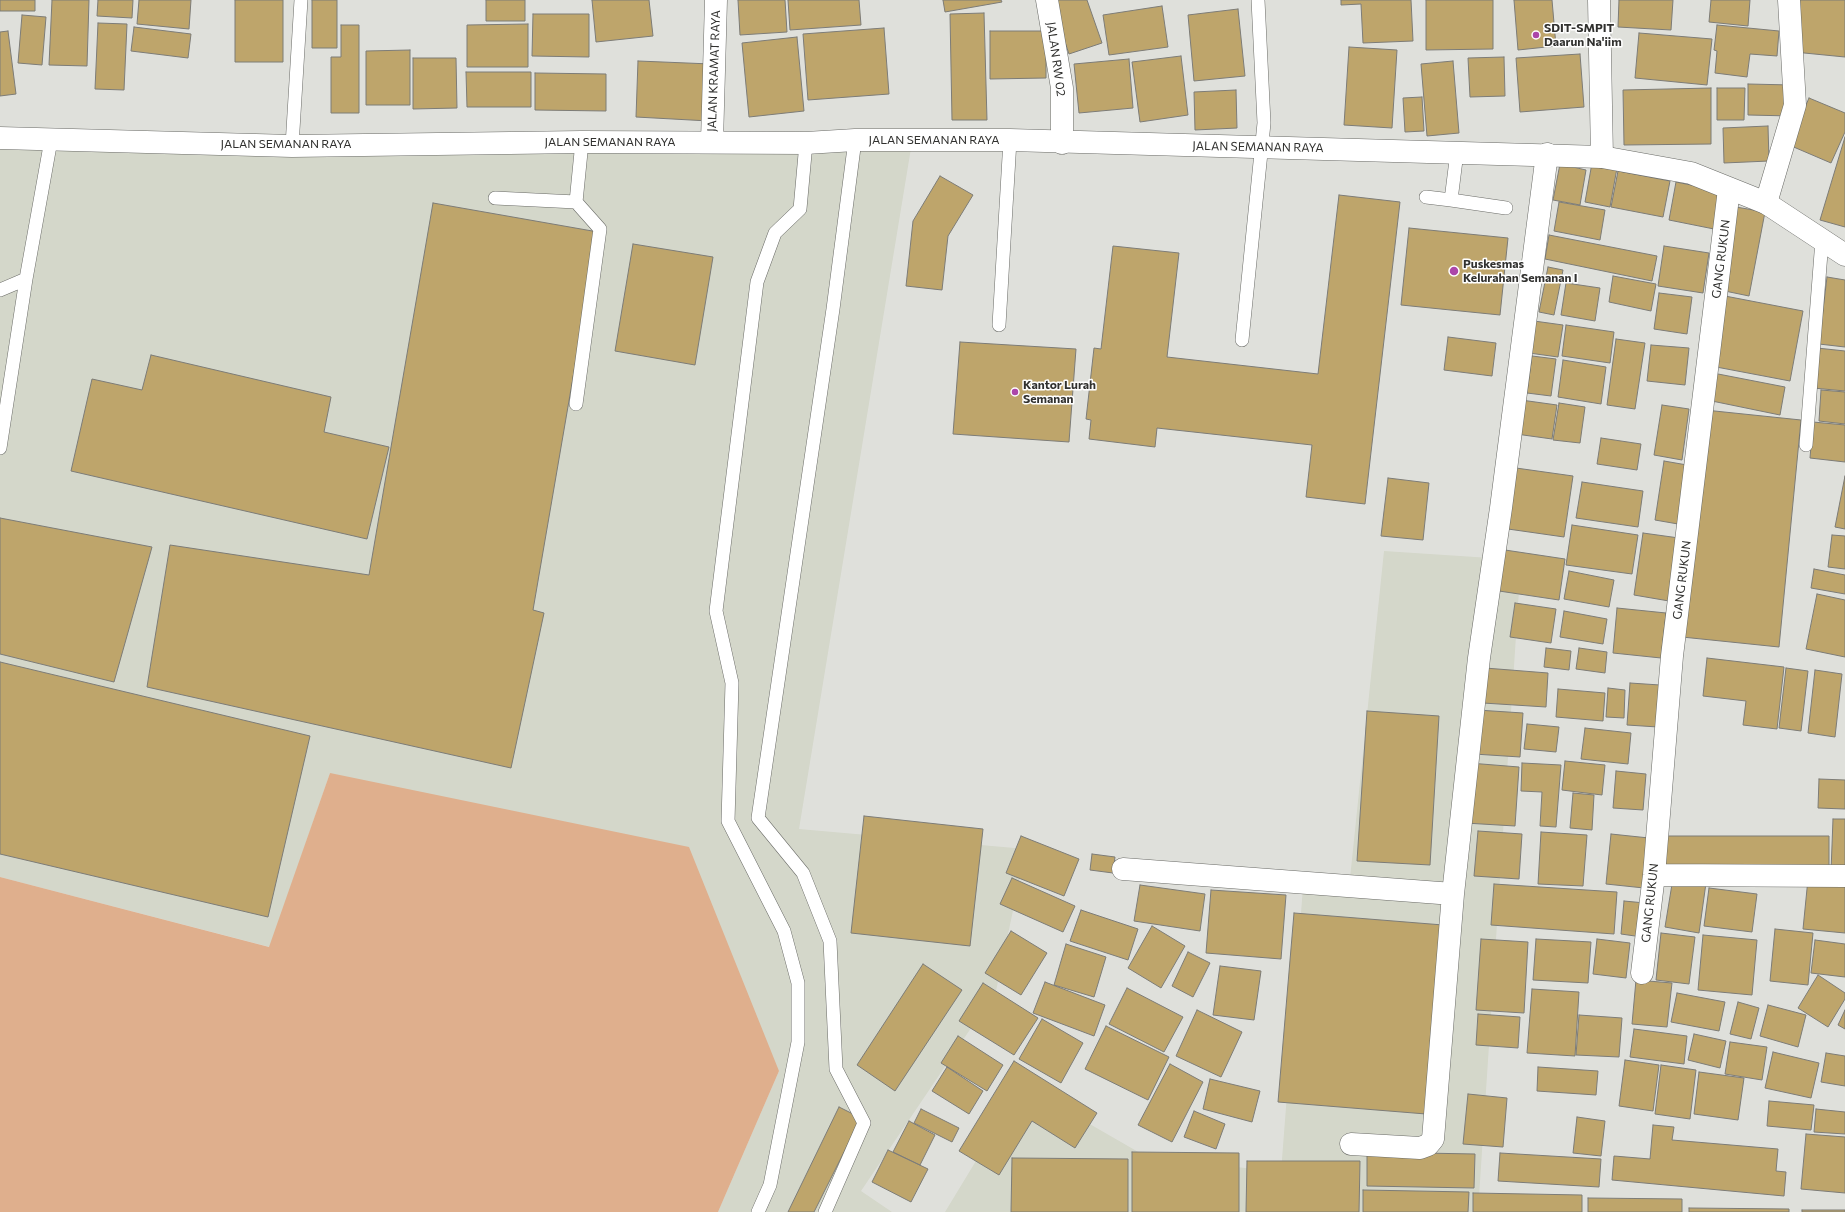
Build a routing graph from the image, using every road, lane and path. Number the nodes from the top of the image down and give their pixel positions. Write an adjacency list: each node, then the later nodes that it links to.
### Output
1 (301, 0): 15 (lane)
2 (716, 0): 12 (street, JALAN KRAMAT RAYA)
3 (1047, 0): 14 (street, JALAN RW 02)
4 (1258, 0): 16 (lane)
5 (1599, 0): 19 (street)
6 (1789, 0): 25 (street)
7 (0, 138): 8 (street, JALAN SEMANAN RAYA)
8 (51, 140): 15 (street, JALAN SEMANAN RAYA); 29 (lane)
9 (855, 140): 10 (street, JALAN SEMANAN RAYA); 13 (street, JALAN SEMANAN RAYA); 43 (lane)
10 (1010, 140): 14 (street, JALAN SEMANAN RAYA); 31 (lane)
11 (582, 142): 12 (street, JALAN SEMANAN RAYA); 15 (street, JALAN SEMANAN RAYA); 24 (lane)
12 (712, 142): 13 (street, JALAN SEMANAN RAYA)
13 (806, 143): 42 (lane)
14 (1062, 143): 16 (street, JALAN SEMANAN RAYA)
15 (292, 146)
16 (1262, 148): 17 (street, JALAN SEMANAN RAYA); 32 (lane)
17 (1457, 152): 18 (street, JALAN SEMANAN RAYA); 23 (lane)
18 (1547, 154): 19 (street, JALAN SEMANAN RAYA); 39 (street)
19 (1602, 157): 20 (street, JALAN SEMANAN RAYA)
20 (1729, 189): 25 (street, JALAN SEMANAN RAYA); 37 (street, GANG RUKUN)
21 (1426, 197): 23 (lane)
22 (495, 198): 24 (lane)
23 (1451, 200): 26 (lane)
24 (576, 202): 33 (lane)
25 (1766, 203): 27 (street, JALAN SEMANAN RAYA)
26 (1506, 208)
27 (1822, 240): 28 (street, JALAN SEMANAN RAYA); 34 (lane)
28 (1845, 255)
29 (26, 279): 30 (lane); 35 (lane)
30 (0, 290)
31 (998, 325)
32 (1242, 340)
33 (576, 404)
34 (1806, 445)
35 (0, 448)
36 (1124, 869): 39 (street)
37 (1654, 875): 38 (street); 40 (street, GANG RUKUN)
38 (1845, 876)
39 (1453, 894): 41 (street)
40 (1642, 973)
41 (1351, 1144)
42 (758, 1212)
43 (825, 1212)

